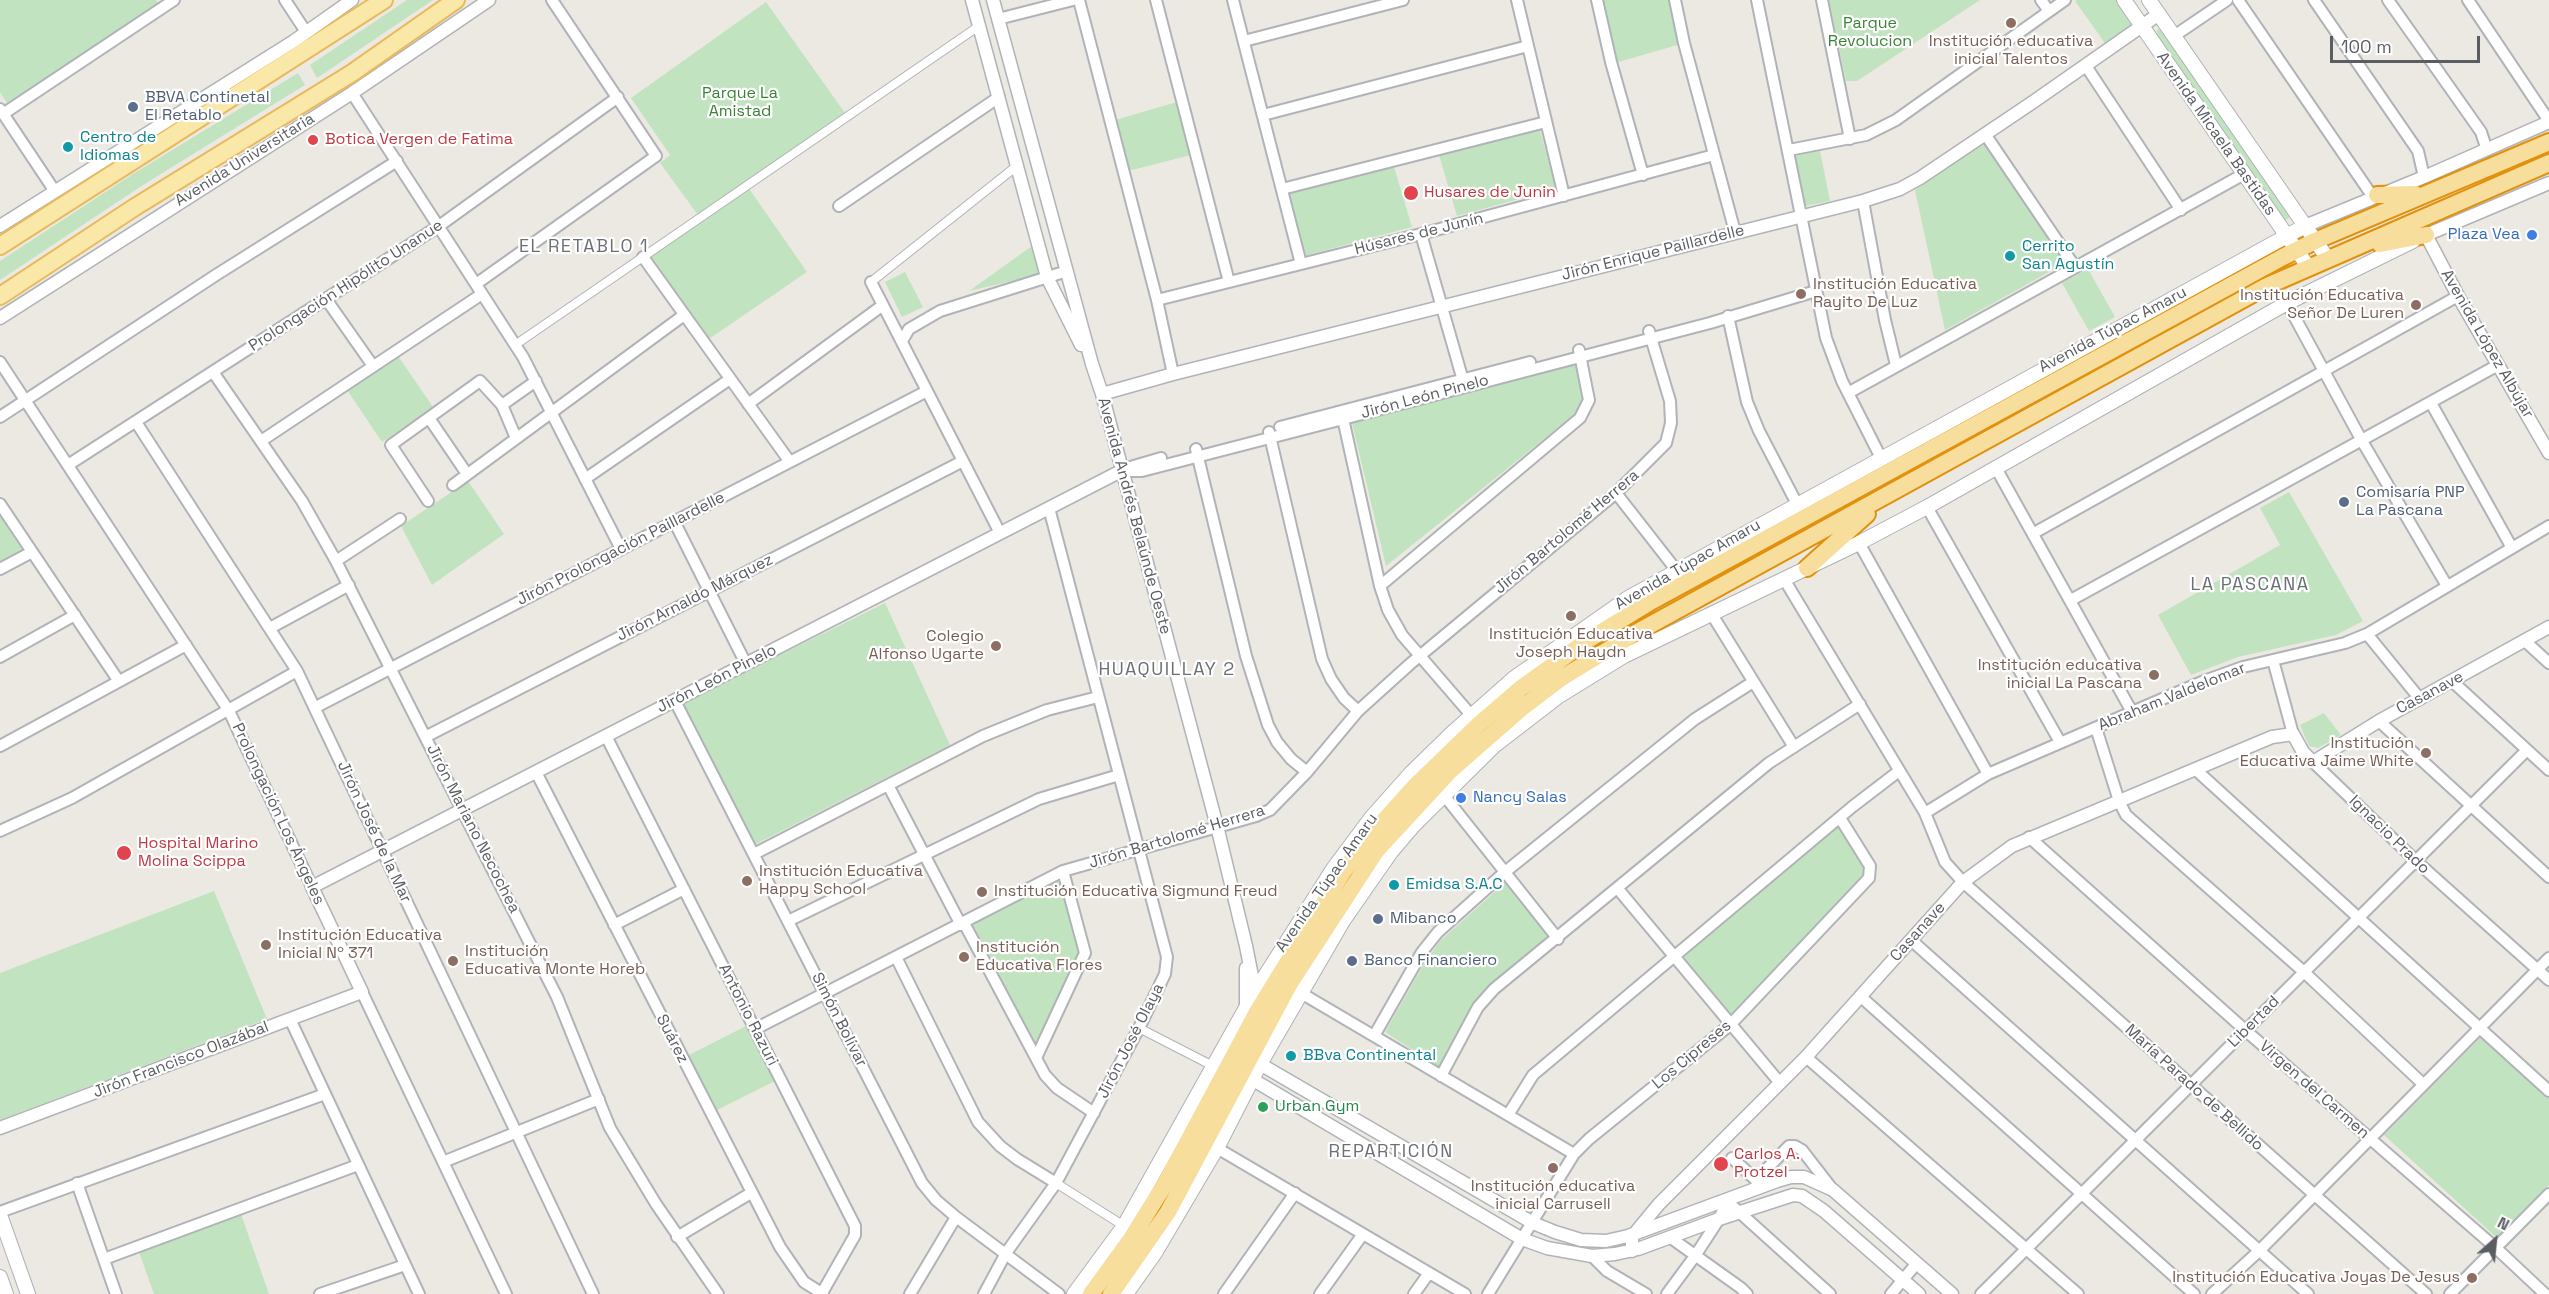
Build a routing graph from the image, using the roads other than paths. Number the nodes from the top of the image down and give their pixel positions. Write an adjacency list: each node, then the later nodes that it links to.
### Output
1 (285, 0): 34 (street)
2 (352, 0): 34 (street)
3 (384, 0): 75 (main road)
4 (456, 0): 90 (main road, Avenida Universitaria)
5 (489, 0): 39 (street, Avenida Universitaria)
6 (552, 0): 40 (street)
7 (972, 0): 32 (street, Avenida Andrés Belaúnde Oeste)
8 (993, 0): 31 (street, Avenida Andrés Belaúnde Oeste)
9 (1073, 0): 31 (street)
10 (1079, 0): 93 (street)
11 (1156, 0): 86 (street)
12 (1233, 0): 36 (street)
13 (1403, 0): 36 (street)
14 (1516, 0): 37 (street)
15 (1597, 0): 56 (street)
16 (1675, 0): 51 (street)
17 (1757, 0): 49 (street)
18 (1822, 0): 47 (street)
19 (2041, 0): 29 (street)
20 (2065, 0): 29 (street)
21 (2124, 0): 33 (main road, Avenida Micaela Bastidas)
22 (2149, 0): 30 (main road, Avenida Micaela Bastidas)
23 (2228, 0): 35 (street)
24 (2238, 0): 62 (street)
25 (2314, 0): 58 (street)
26 (2388, 0): 50 (street)
27 (2468, 0): 44 (street)
28 (170, 1): 42 (street)
29 (2049, 11): 47 (street)
30 (2159, 14): 33 (street, Jirón Enrique Paillardelle); 35 (main road, Avenida Micaela Bastidas)
31 (998, 19): 83 (street, Avenida Andrés Belaúnde Oeste)
32 (979, 26): 41 (street, Avenida Andrés Belaúnde Oeste); 78 (street)
33 (2142, 26): 38 (street, Jirón Enrique Paillardelle); 55 (main road, Avenida Micaela Bastidas)
34 (306, 32): 60 (street)
35 (2174, 36): 69 (main road, Avenida Micaela Bastidas)
36 (1244, 40): 43 (street)
37 (1528, 46): 43 (street); 45 (street)
38 (2086, 66): 46 (street, Jirón Enrique Paillardelle); 65 (street)
39 (352, 93): 52 (street); 99 (street, Avenida Universitaria)
40 (618, 97): 68 (street, Prolongación Hipólito Unanue); 87 (street)
41 (999, 98): 54 (street, Avenida Andrés Belaúnde Oeste); 64 (street)
42 (2, 111): 60 (street)
43 (1263, 115): 59 (street)
44 (2549, 121): 50 (street, Avenida Túpac Amaru)
45 (1546, 122): 59 (street); 61 (street)
46 (1985, 134): 63 (street, Jirón Enrique Paillardelle); 81 (street)
47 (1850, 139): 49 (street)
48 (2549, 142): 58 (highway, Avenida Túpac Amaru)
49 (1789, 150): 66 (street)
50 (2487, 150): 58 (street, Avenida Túpac Amaru)
51 (1714, 156): 56 (street, Húsares de Junín); 70 (street)
52 (397, 161): 68 (street); 118 (street)
53 (2549, 163): 77 (highway, Avenida Túpac Amaru)
54 (1018, 165): 84 (street, Avenida Andrés Belaúnde Oeste); 85 (street)
55 (2244, 174): 65 (street); 72 (main road, Avenida Micaela Bastidas)
56 (1643, 175): 61 (street, Húsares de Junín)
57 (2549, 183): 73 (street, Avenida Túpac Amaru)
58 (2425, 186): 62 (highway); 74 (highway, Avenida Túpac Amaru)
59 (1282, 189): 80 (street)
60 (54, 190): 67 (street)
61 (1564, 196): 71 (street, Húsares de Junín)
62 (2375, 196): 69 (street, Avenida Túpac Amaru)
63 (1863, 201): 66 (street, Jirón Enrique Paillardelle); 108 (street)
64 (839, 206)
65 (2181, 210): 81 (street)
66 (1800, 216): 70 (street, Jirón Enrique Paillardelle); 88 (street)
67 (0, 226)
68 (439, 226): 87 (street); 92 (street, Prolongación Hipólito Unanue)
69 (2306, 226): 72 (main road, Avenida Túpac Amaru); 74 (main road, Avenida Micaela Bastidas)
70 (1735, 231): 96 (street, Jirón Enrique Paillardelle)
71 (1421, 234): 80 (street, Húsares de Junín); 96 (street)
72 (2286, 235): 76 (main road, Avenida Micaela Bastidas); 133 (main road, Avenida Túpac Amaru)
73 (2426, 235): 77 (highway); 91 (street, Avenida López Albújar); 94 (main road, Avenida Túpac Amaru)
74 (2315, 241): 76 (highway, Avenida Túpac Amaru); 79 (main road, Avenida Micaela Bastidas)
75 (0, 246)
76 (2296, 250): 82 (main road, Avenida Micaela Bastidas); 251 (highway, Avenida Túpac Amaru)
77 (2344, 252): 79 (highway, Avenida Túpac Amaru)
78 (643, 257): 97 (street); 102 (street)
79 (2328, 259): 82 (highway, Avenida Túpac Amaru)
80 (1301, 264): 86 (street, Húsares de Junín)
81 (2075, 267): 108 (street)
82 (2309, 268): 143 (highway, Avenida Túpac Amaru)
83 (1067, 271): 84 (street); 105 (street, Avenida Andrés Belaúnde Oeste)
84 (1047, 277): 101 (street); 105 (street, Avenida Andrés Belaúnde Oeste)
85 (871, 282): 95 (street)
86 (1229, 282): 93 (street, Húsares de Junín)
87 (476, 284): 89 (street)
88 (1816, 291): 98 (street, Jirón León Pinelo); 116 (street)
89 (482, 294): 102 (street); 107 (street)
90 (0, 296)
91 (2458, 296): 106 (street, Avenida López Albújar); 109 (street)
92 (326, 299): 107 (street); 110 (street, Prolongación Hipólito Unanue)
93 (1157, 300): 111 (street)
94 (2287, 303): 109 (street); 137 (main road, Avenida Túpac Amaru)
95 (883, 305): 101 (street); 120 (street)
96 (1440, 307): 111 (street, Jirón Enrique Paillardelle); 114 (street)
97 (684, 315): 112 (street); 122 (street)
98 (1728, 316): 100 (street, Jirón León Pinelo); 146 (street)
99 (0, 318)
100 (1650, 334): 103 (street, Jirón León Pinelo); 142 (street, Jirón Bartolomé Herrera)
101 (902, 341): 115 (street)
102 (515, 345): 113 (street)
103 (1580, 353): 114 (street, Jirón León Pinelo); 164 (street)
104 (0, 362): 118 (street, Prolongación Los Ángeles)
105 (1092, 364): 117 (street, Avenida Andrés Belaúnde Oeste)
106 (2498, 365): 119 (street); 132 (street, Avenida López Albújar)
107 (373, 366): 129 (street)
108 (1896, 366): 116 (street)
109 (2324, 370): 130 (street); 153 (street)
110 (213, 372): 126 (street, Prolongación Hipólito Unanue); 129 (street, Jirón Mariano Necochea)
111 (1173, 374): 117 (street, Jirón Enrique Paillardelle)
112 (730, 379): 120 (street); 140 (street)
113 (536, 381): 121 (street); 122 (street)
114 (1463, 383): 123 (street, Jirón León Pinelo)
115 (927, 391): 134 (street); 135 (street, Jirón Prolongación Paillardelle)
116 (1848, 393): 133 (street)
117 (1102, 394): 138 (street, Avenida Andrés Belaúnde Oeste)
118 (26, 400): 124 (street); 136 (street, Prolongación Los Ángeles)
119 (2431, 403): 130 (street); 155 (street)
120 (748, 404): 135 (street)
121 (502, 405): 125 (street); 128 (street)
122 (551, 413): 128 (street); 140 (street)
123 (1342, 415): 127 (street, Jirón León Pinelo); 164 (street)
124 (0, 417)
125 (429, 418): 139 (street); 144 (street)
126 (136, 422): 136 (street, Prolongación Hipólito Unanue); 171 (street, Jirón José de la Mar)
127 (1269, 434): 131 (street, Jirón León Pinelo); 191 (street)
128 (516, 438): 139 (street)
129 (261, 441): 158 (street, Jirón Mariano Necochea)
130 (2362, 441): 165 (street); 167 (street)
131 (1197, 453): 138 (street, Jirón León Pinelo); 208 (street)
132 (2549, 453)
133 (1881, 458): 146 (main road, Avenida Túpac Amaru)
134 (963, 461): 152 (street); 166 (street, Jirón Arnaldo Márquez)
135 (790, 462): 150 (street, Jirón Prolongación Paillardelle)
136 (68, 465): 174 (street, Prolongación Los Ángeles)
137 (1996, 468): 147 (main road, Avenida Túpac Amaru); 153 (street)
138 (1121, 471): 148 (street, Jirón León Pinelo); 218 (street, Avenida Andrés Belaúnde Oeste)
139 (467, 474): 141 (street)
140 (585, 479): 156 (street)
141 (453, 485)
142 (1616, 493): 161 (street); 175 (street, Jirón Bartolomé Herrera)
143 (1889, 495): 159 (highway); 259 (highway, Avenida Túpac Amaru)
144 (428, 501)
145 (0, 504): 157 (street)
146 (1797, 504): 161 (main road, Avenida Túpac Amaru)
147 (1927, 507): 154 (main road, Avenida Túpac Amaru); 199 (street)
148 (1051, 514): 152 (street, Jirón León Pinelo); 185 (street, Jirón José Olaya)
149 (400, 519): 158 (street)
150 (674, 521): 156 (street, Jirón Prolongación Paillardelle); 166 (street)
151 (2549, 526): 155 (street, Abraham Valdelomar)
152 (1000, 533): 179 (street, Jirón León Pinelo)
153 (2034, 533): 167 (street)
154 (1859, 543): 159 (main road, Avenida Túpac Amaru); 209 (street)
155 (2512, 548): 165 (street, Abraham Valdelomar)
156 (621, 549): 180 (street, Jirón Prolongación Paillardelle)
157 (32, 552): 160 (street); 169 (street)
158 (336, 561): 163 (street, Jirón Mariano Necochea)
159 (1807, 568): 162 (main road, Avenida Túpac Amaru)
160 (0, 569)
161 (1677, 571): 193 (main road, Avenida Túpac Amaru)
162 (1784, 579): 168 (main road, Avenida Túpac Amaru); 188 (street, María Parado de Bellido)
163 (349, 585): 171 (street); 180 (street, Jirón Mariano Necochea)
164 (1380, 586): 175 (street)
165 (2446, 586): 172 (street, Abraham Valdelomar)
166 (709, 590): 179 (street); 197 (street, Jirón Arnaldo Márquez)
167 (2071, 600): 192 (street)
168 (1711, 613): 183 (street); 212 (main road, Avenida Túpac Amaru)
169 (75, 615): 176 (street); 182 (street)
170 (2549, 627): 173 (street, Casanave)
171 (270, 628): 181 (street, Jirón José de la Mar)
172 (2367, 634): 177 (street, Abraham Valdelomar); 186 (street)
173 (2525, 641): 178 (street); 184 (street, Casanave)
174 (186, 645): 182 (street); 190 (street, Prolongación Los Ángeles)
175 (1421, 655): 191 (street, Jirón Bartolomé Herrera); 193 (street)
176 (0, 657)
177 (2273, 660): 192 (street, Abraham Valdelomar); 196 (street, Ignacio Prado)
178 (2549, 663)
179 (746, 664): 187 (street, Jirón León Pinelo)
180 (391, 668): 189 (street, Jirón Prolongación Paillardelle); 197 (street, Jirón Mariano Necochea)
181 (297, 671): 189 (street, Jirón José de la Mar); 190 (street)
182 (118, 680): 200 (street)
183 (1753, 681): 201 (street); 227 (street)
184 (2452, 682): 186 (street, Casanave); 202 (street)
185 (1098, 697): 210 (street, Jirón José Olaya); 211 (street)
186 (2420, 699): 194 (street, Casanave)
187 (675, 701): 198 (street, Jirón León Pinelo); 224 (street, Simón Bolívar)
188 (1860, 704): 201 (street); 206 (street, María Parado de Bellido)
189 (315, 707): 221 (street, Jirón José de la Mar)
190 (229, 711): 219 (street); 230 (street, Prolongación Los Ángeles)
191 (1358, 711): 208 (street, Jirón Bartolomé Herrera)
192 (2132, 712): 195 (street, Abraham Valdelomar)
193 (1472, 715): 246 (main road, Avenida Túpac Amaru)
194 (2379, 721): 203 (street, Casanave); 214 (street)
195 (2096, 728): 199 (street, Abraham Valdelomar); 213 (street)
196 (2293, 734): 203 (street, Ignacio Prado); 204 (street, Casanave)
197 (427, 736): 215 (street, Jirón Mariano Necochea)
198 (606, 736): 207 (street, Jirón León Pinelo); 232 (street, Antonio Razuri)
199 (2060, 742): 209 (street, Abraham Valdelomar)
200 (0, 746)
201 (1794, 747): 231 (street)
202 (2527, 750): 205 (street); 214 (street, Libertad)
203 (2313, 762): 225 (street, Ignacio Prado)
204 (2196, 770): 213 (street, Casanave); 233 (street)
205 (2549, 770)
206 (1899, 771): 216 (street, María Parado de Bellido); 217 (street)
207 (536, 772): 215 (street, Jirón León Pinelo); 236 (street, Suárez)
208 (1307, 772): 218 (street, Jirón Bartolomé Herrera)
209 (1988, 774): 216 (street, Abraham Valdelomar)
210 (1119, 775): 222 (street, Jirón José Olaya); 223 (street)
211 (888, 785): 223 (street); 224 (street)
212 (1443, 794): 227 (street); 249 (main road, Avenida Túpac Amaru)
213 (2119, 801): 220 (street, Casanave); 244 (street)
214 (2471, 806): 225 (street, Libertad); 228 (street)
215 (464, 809): 221 (street, Jirón León Pinelo); 271 (street, Jirón Mariano Necochea)
216 (1925, 813): 229 (street, María Parado de Bellido)
217 (1840, 818): 241 (street); 253 (street, Los Cipreses)
218 (1217, 826): 222 (street, Jirón Bartolomé Herrera); 239 (street, Avenida Andrés Belaúnde Oeste)
219 (0, 831)
220 (2029, 837): 229 (street, Casanave); 257 (street, Virgen del Carmen)
221 (383, 850): 230 (street, Jirón León Pinelo); 275 (street, Jirón José de la Mar)
222 (1138, 850): 226 (street, Jirón Bartolomé Herrera); 254 (street, Jirón José Olaya)
223 (924, 854): 234 (street); 235 (street)
224 (754, 855): 234 (street, Simón Bolívar)
225 (2416, 861): 233 (street, Libertad); 243 (street, Ignacio Prado)
226 (1063, 872): 235 (street, Jirón Bartolomé Herrera); 261 (street)
227 (1505, 872): 237 (street); 258 (street)
228 (2549, 877)
229 (1963, 882): 238 (street, Casanave); 268 (street, María Parado de Bellido)
230 (312, 887): 247 (street, Prolongación Los Ángeles)
231 (1618, 888): 237 (street); 241 (street)
232 (684, 889): 236 (street); 256 (street, Antonio Razuri)
233 (2358, 918): 244 (street, Libertad); 255 (street)
234 (789, 921): 248 (street, Simón Bolívar)
235 (963, 924): 240 (street, Jirón Bartolomé Herrera); 261 (street)
236 (614, 925): 287 (street, Suárez)
237 (1558, 939): 265 (street)
238 (1911, 940): 250 (street, Casanave); 277 (street)
239 (1246, 946): 246 (street, Avenida Andrés Belaúnde Oeste); 251 (street, Avenida Andrés Belaúnde Oeste)
240 (896, 957): 248 (street, Jirón Bartolomé Herrera); 283 (street)
241 (1675, 957): 253 (street); 273 (street)
242 (2549, 958): 243 (street)
243 (2537, 969): 245 (street, Ignacio Prado); 255 (street)
244 (2304, 972): 257 (street, Libertad); 267 (street)
245 (2549, 980)
246 (1256, 990): 251 (main road, Avenida Túpac Amaru)
247 (362, 992): 252 (street, Jirón Francisco Olazábal); 281 (street, Prolongación Los Ángeles)
248 (825, 993): 256 (street, Jirón Bartolomé Herrera); 295 (street, Simón Bolívar)
249 (1301, 993): 258 (street); 262 (main road, Avenida Túpac Amaru)
250 (1860, 996): 260 (street, Casanave); 289 (street)
251 (1252, 1010): 259 (highway, Avenida Túpac Amaru); 263 (main road, Avenida Túpac Amaru)
252 (290, 1019): 270 (street); 274 (street, Jirón Francisco Olazábal)
253 (1731, 1024): 266 (street); 279 (street, Los Cipreses)
254 (1139, 1028): 263 (street); 272 (street, Jirón José Olaya)
255 (2480, 1028): 267 (street); 269 (street)
256 (755, 1029): 325 (street, Antonio Razuri)
257 (2245, 1030): 268 (street, Libertad); 276 (street, Virgen del Carmen)
258 (1374, 1036): 265 (street)
259 (1250, 1040): 262 (street); 264 (highway, Avenida Túpac Amaru); 330 (highway, Avenida Túpac Amaru)
260 (1806, 1057): 266 (street, Casanave); 305 (street)
261 (1036, 1058): 272 (street)
262 (1260, 1064): 264 (main road, Avenida Túpac Amaru); 297 (street)
263 (1214, 1066): 298 (main road, Avenida Túpac Amaru)
264 (1248, 1075): 278 (main road, Avenida Túpac Amaru); 303 (street); 331 (highway, Avenida Túpac Amaru)
265 (1441, 1076): 273 (street)
266 (1780, 1083): 299 (street, Casanave)
267 (2423, 1084): 276 (street)
268 (2191, 1085): 277 (street, Libertad); 291 (street, María Parado de Bellido)
269 (2549, 1091)
270 (325, 1094): 282 (street); 284 (street)
271 (599, 1099): 275 (street); 301 (street, Jirón Mariano Necochea)
272 (1094, 1113): 283 (street, Jirón José Olaya)
273 (1508, 1115): 279 (street)
274 (0, 1128)
275 (516, 1132): 281 (street); 323 (street, Jirón José de la Mar)
276 (2369, 1138): 291 (street); 304 (street, Virgen del Carmen)
277 (2135, 1142): 289 (street, Libertad); 307 (street)
278 (1217, 1148): 288 (street); 332 (main road, Avenida Túpac Amaru)
279 (1574, 1154): 297 (street, Los Cipreses)
280 (1732, 1158): 285 (street)
281 (443, 1162): 322 (street, Prolongación Los Ángeles)
282 (358, 1165): 311 (street); 313 (street)
283 (1056, 1183): 298 (street); 308 (street, Jirón José Olaya)
284 (77, 1184): 293 (street); 311 (street)
285 (1757, 1184): 286 (street); 286 (street); 292 (street)
286 (1833, 1190): 312 (street)
287 (751, 1193): 301 (street); 325 (street, Suárez)
288 (1295, 1193): 300 (street); 333 (street)
289 (2082, 1193): 305 (street, Libertad); 347 (street)
290 (2549, 1194): 304 (street)
291 (2314, 1195): 307 (street); 350 (street, María Parado de Bellido)
292 (1727, 1201): 294 (street); 296 (street); 299 (street)
293 (0, 1213): 318 (main road)
294 (1739, 1213): 296 (street); 316 (street); 341 (street)
295 (956, 1217): 308 (street, Simón Bolívar); 326 (street)
296 (1719, 1219): 302 (street); 310 (street)
297 (1533, 1223): 299 (street); 303 (street, Los Cipreses)
298 (1124, 1226): 329 (main road, Avenida Túpac Amaru)
299 (1635, 1233): 306 (street)
300 (1363, 1234): 314 (street); 334 (street)
301 (678, 1237): 324 (street, Jirón Mariano Necochea)
302 (1671, 1238): 306 (street); 310 (street)
303 (1522, 1239): 309 (street); 337 (street, Los Cipreses)
304 (2496, 1248): 351 (street); 352 (street, Virgen del Carmen)
305 (2026, 1249): 345 (street, Libertad); 346 (street)
306 (1632, 1251): 309 (street)
307 (2259, 1251): 348 (street); 349 (street)
308 (1006, 1253): 327 (street, Jirón José Olaya); 328 (street, Simón Bolívar)
309 (1592, 1256): 338 (street)
310 (1695, 1257): 339 (street); 340 (street)
311 (104, 1259): 319 (street)
312 (1917, 1263): 316 (street); 344 (street)
313 (405, 1265): 320 (street); 321 (street)
314 (1429, 1273): 335 (street); 336 (street)
315 (0, 1277): 317 (main road)
316 (1903, 1280): 342 (street); 343 (street)
317 (6, 1294)
318 (28, 1294)
319 (116, 1294)
320 (320, 1294)
321 (419, 1294)
322 (506, 1294)
323 (593, 1294)
324 (718, 1294)
325 (822, 1294)
326 (910, 1294)
327 (984, 1294)
328 (1059, 1294)
329 (1074, 1294)
330 (1091, 1294)
331 (1111, 1294)
332 (1126, 1294)
333 (1224, 1294)
334 (1320, 1294)
335 (1414, 1294)
336 (1465, 1294)
337 (1488, 1294)
338 (1646, 1294)
339 (1667, 1294)
340 (1747, 1294)
341 (1830, 1294)
342 (1891, 1294)
343 (1919, 1294)
344 (1952, 1294)
345 (1981, 1294)
346 (2078, 1294)
347 (2194, 1294)
348 (2212, 1294)
349 (2308, 1294)
350 (2426, 1294)
351 (2450, 1294)
352 (2545, 1294)

